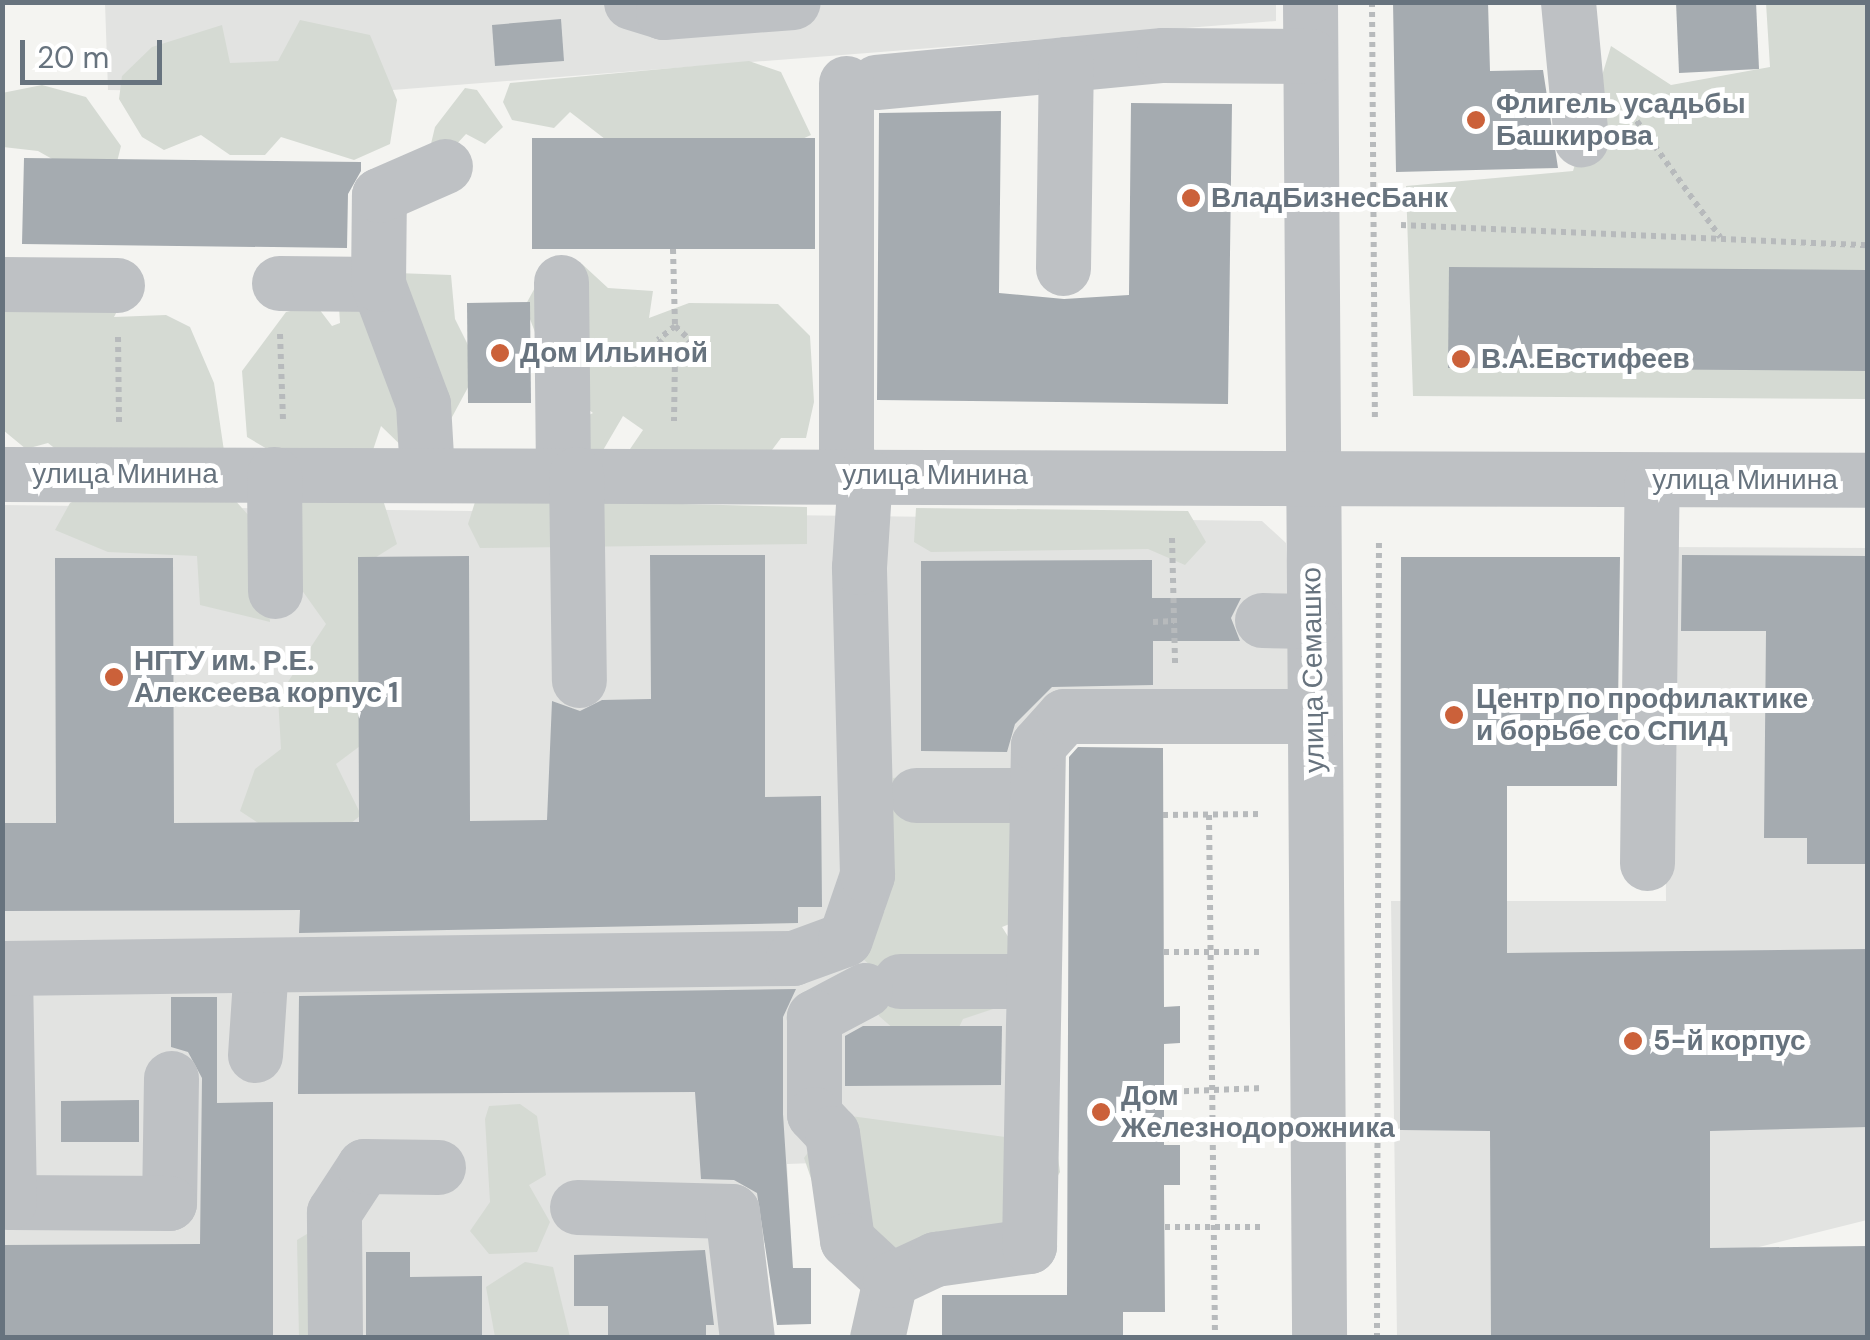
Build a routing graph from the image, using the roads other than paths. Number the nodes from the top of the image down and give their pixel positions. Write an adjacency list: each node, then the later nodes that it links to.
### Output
1 (631, 2): 2 (street)
2 (793, 2)
3 (1568, 2): 6 (street)
4 (1310, 29): 5 (street); 19 (street, улица Семашко)
5 (1066, 64): 8 (street); 18 (street)
6 (1581, 139)
7 (445, 166): 12 (street)
8 (1063, 268)
9 (561, 282): 17 (street)
10 (279, 283): 12 (street)
11 (2, 284): 13 (street)
12 (378, 284): 16 (street)
13 (117, 285)
14 (2, 474): 15 (street, улица Минина)
15 (274, 474): 16 (street, улица Минина); 22 (street)
16 (426, 474): 17 (street, улица Минина)
17 (569, 474): 18 (street, улица Минина); 23 (street)
18 (856, 475): 19 (street, улица Минина); 28 (street)
19 (1311, 476): 20 (street, улица Минина); 24 (street, улица Семашко)
20 (1652, 480): 21 (street, улица Минина); 27 (street)
21 (1868, 480)
22 (275, 591)
23 (579, 680)
24 (1314, 716): 25 (street); 38 (street, улица Семашко)
25 (1032, 795): 26 (street); 29 (street)
26 (916, 796)
27 (1646, 863)
28 (260, 965): 30 (street); 31 (street)
29 (1031, 982): 34 (street); 34 (street)
30 (255, 1055)
31 (171, 1078)
32 (438, 1167): 35 (street)
33 (577, 1208): 36 (street)
34 (890, 1280): 37 (street)
35 (335, 1338)
36 (747, 1338)
37 (877, 1338)
38 (1319, 1338)

